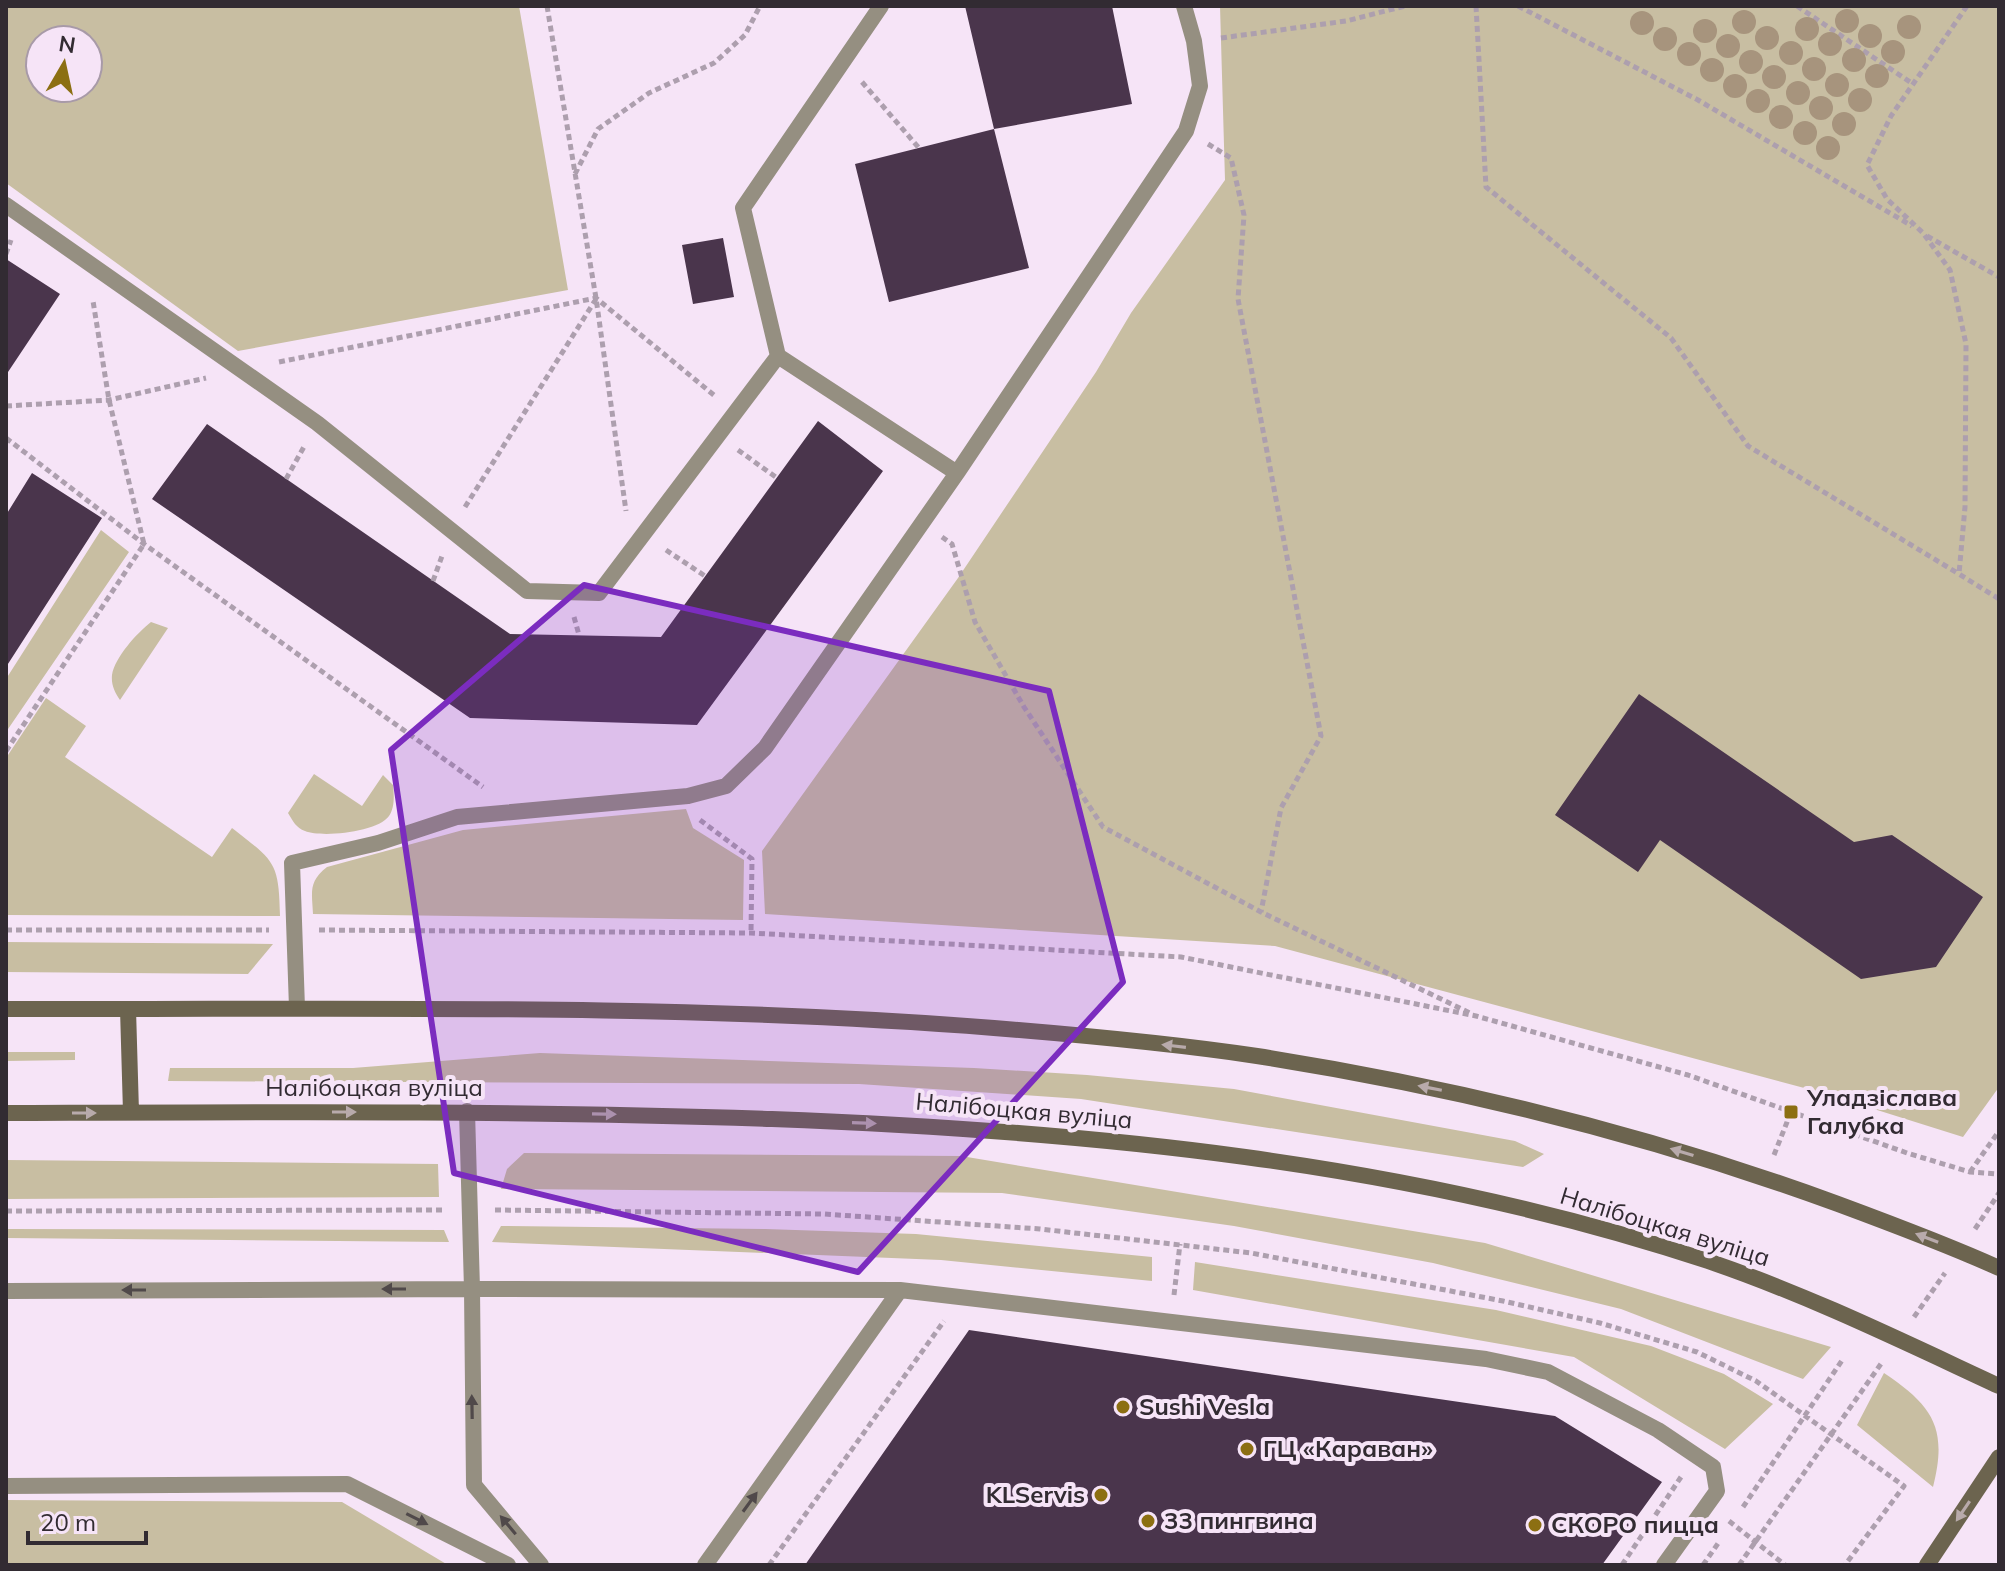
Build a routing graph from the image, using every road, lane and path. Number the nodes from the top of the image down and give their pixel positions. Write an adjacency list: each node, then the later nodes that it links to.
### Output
1 (547, 6): 15 (path)
2 (760, 6): 15 (path)
3 (881, 6): 11 (lane)
4 (1184, 6): 10 (lane)
5 (1405, 6): 10 (path)
6 (1476, 6): 37 (path)
7 (1518, 6): 17 (path)
8 (1797, 6): 12 (path)
9 (1967, 6): 12 (path)
10 (1194, 41): 13 (lane)
11 (843, 59): 14 (path); 21 (lane)
12 (1913, 84): 17 (path)
13 (1186, 131): 29 (lane); 43 (path)
14 (919, 148)
15 (575, 175): 20 (path)
16 (6, 205): 18 (lane)
17 (1923, 233): 19 (path); 37 (path)
18 (87, 261): 22 (lane); 23 (path)
19 (1999, 277)
20 (596, 298): 22 (path); 25 (path); 33 (path); 36 (path)
21 (778, 356): 25 (lane); 29 (lane)
22 (240, 370): 23 (path); 26 (lane)
23 (109, 400): 24 (path); 35 (path)
24 (6, 406)
25 (737, 414): 27 (lane)
26 (317, 423): 31 (path); 33 (lane)
27 (719, 437): 30 (path); 34 (lane)
28 (6, 438): 35 (path)
29 (957, 473): 32 (lane)
30 (777, 478)
31 (286, 479)
32 (922, 521): 42 (lane); 43 (path)
33 (450, 530): 36 (lane)
34 (644, 535): 36 (lane); 38 (path)
35 (144, 544): 40 (path); 41 (path)
36 (632, 551)
37 (1959, 574): 39 (path)
38 (705, 576)
39 (1999, 599)
40 (6, 751)
41 (485, 789)
42 (688, 796): 45 (lane); 46 (path)
43 (1261, 912): 50 (path)
44 (6, 930): 45 (path)
45 (294, 930): 46 (path); 47 (lane)
46 (751, 933): 50 (path)
47 (297, 1008): 49 (main road); 58 (main road, one-way to 47)
48 (6, 1009): 49 (main road)
49 (128, 1009): 52 (main road)
50 (1476, 1016): 53 (path)
51 (467, 1111): 52 (main road, Налібоцкая вуліца, one-way to 51); 60 (lane); 70 (main road, Налібоцкая вуліца, one-way to 70)
52 (131, 1112): 54 (main road, Налібоцкая вуліца, one-way to 52)
53 (1791, 1112): 56 (path); 58 (path)
54 (6, 1113)
55 (1999, 1131): 56 (path)
56 (1970, 1172): 57 (path)
57 (1999, 1174)
58 (1766, 1178): 63 (main road, one-way to 58)
59 (1999, 1193): 63 (path)
60 (470, 1210): 61 (path); 62 (path); 65 (lane)
61 (6, 1211)
62 (1180, 1244): 69 (path); 73 (path)
63 (1961, 1251): 64 (main road); 70 (path)
64 (1999, 1268)
65 (472, 1289): 66 (lane); 67 (lane, one-way to 67); 82 (lane, one-way to 65)
66 (900, 1290): 69 (lane); 83 (lane, one-way to 66)
67 (6, 1291)
68 (948, 1316): 84 (path)
69 (1170, 1321): 77 (lane)
70 (1898, 1339): 72 (main road, Налібоцкая вуліца); 74 (path)
71 (1843, 1359): 73 (path)
72 (1999, 1386)
73 (1805, 1414): 74 (path); 78 (path)
74 (1832, 1433): 80 (path); 90 (path)
75 (1999, 1457): 91 (main road, one-way to 91)
76 (6, 1486): 81 (lane, one-way to 81)
77 (1717, 1491): 78 (path); 85 (path); 86 (lane)
78 (1731, 1525): 80 (path)
79 (1724, 1535): 87 (path)
80 (1755, 1543): 88 (path); 89 (path)
81 (508, 1565)
82 (541, 1565)
83 (705, 1565)
84 (769, 1565)
85 (1622, 1565)
86 (1664, 1565)
87 (1703, 1565)
88 (1739, 1565)
89 (1785, 1565)
90 (1845, 1565)
91 (1927, 1565)

